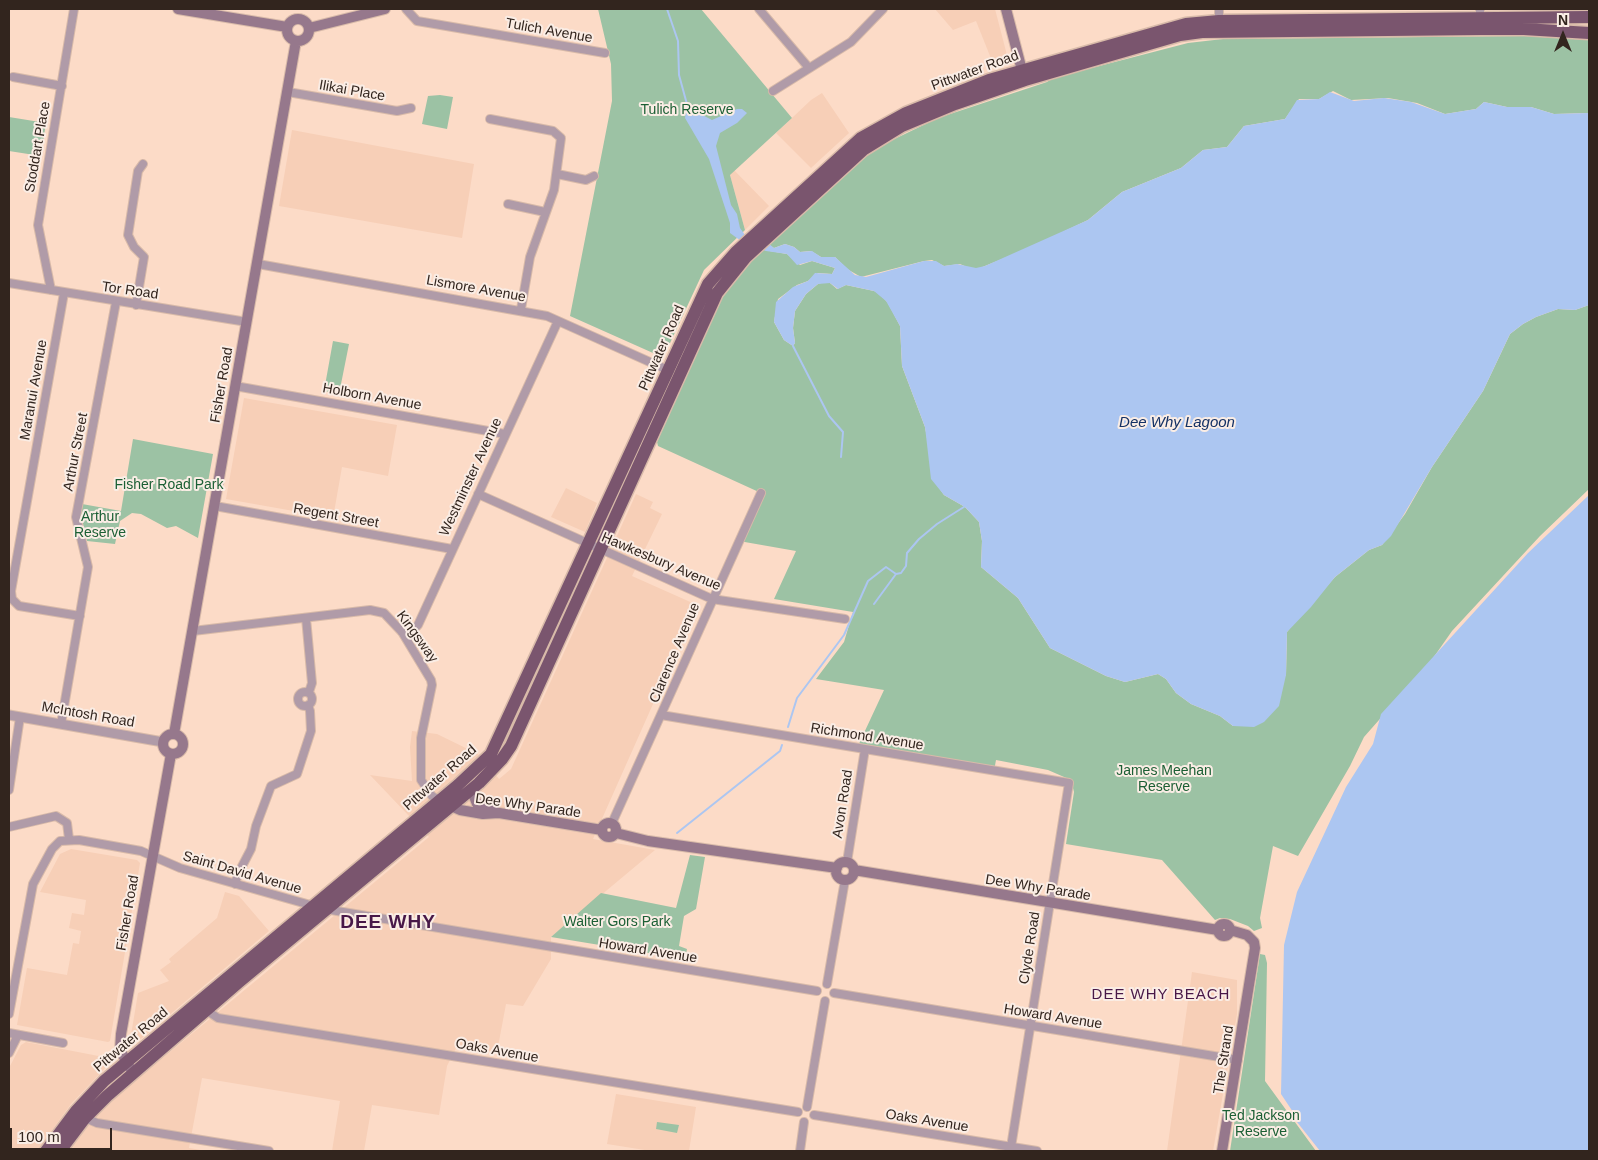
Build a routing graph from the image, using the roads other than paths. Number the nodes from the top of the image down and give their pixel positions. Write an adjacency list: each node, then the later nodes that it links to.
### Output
1 (74, 9): 19 (street, Stoddart Place)
2 (178, 9): 11 (main road)
3 (385, 9): 12 (main road)
4 (406, 9): 15 (street, Tulich Avenue)
5 (759, 9): 16 (street)
6 (1006, 9): 17 (main road)
7 (881, 10): 16 (street)
8 (1219, 15): 10 (highway, Pittwater Road); 17 (highway, Pittwater Road)
9 (1589, 17): 10 (highway, Pittwater Road)
10 (1480, 19): 13 (highway, Pittwater Road); 17 (highway, Pittwater Road)
11 (287, 27): 12 (main road); 14 (main road)
12 (309, 28): 14 (main road)
13 (1589, 33)
14 (296, 41): 21 (main road, Fisher Road)
15 (605, 53)
16 (809, 68): 20 (street)
17 (1024, 75): 38 (highway, Pittwater Road)
18 (13, 77): 19 (street)
19 (62, 86): 31 (street, Stoddart Place)
20 (773, 91)
21 (288, 92): 22 (street, Ilikai Place); 29 (main road, Fisher Road)
22 (411, 108)
23 (490, 119): 25 (street)
24 (143, 164): 34 (street)
25 (557, 174): 26 (street); 28 (street)
26 (594, 176)
27 (508, 204): 28 (street)
28 (545, 212): 35 (street)
29 (258, 264): 35 (street, Lismore Avenue); 37 (main road, Fisher Road)
30 (9, 283): 31 (street, Tor Road)
31 (51, 290): 32 (street, Tor Road)
32 (64, 293): 33 (street, Tor Road); 47 (street, Maranui Avenue)
33 (116, 302): 34 (street, Tor Road); 47 (street, Arthur Street)
34 (136, 305): 37 (street, Tor Road)
35 (521, 310): 36 (street, Lismore Avenue)
36 (558, 321): 38 (street, Lismore Avenue); 40 (street, Westminster Avenue)
37 (247, 322): 39 (main road, Fisher Road)
38 (673, 373): 44 (highway, Pittwater Road)
39 (235, 386): 40 (street, Holborn Avenue); 43 (main road, Fisher Road)
40 (505, 434): 42 (street, Westminster Avenue)
41 (761, 493): 46 (street, Clarence Avenue)
42 (478, 494): 44 (street, Hawkesbury Avenue); 45 (street, Westminster Avenue)
43 (214, 506): 45 (street, Regent Street); 50 (main road, Fisher Road)
44 (594, 547): 46 (street, Hawkesbury Avenue); 63 (highway, Pittwater Road); 65 (highway, Pittwater Road)
45 (452, 549): 51 (street, Westminster Avenue)
46 (712, 599): 49 (street, Hawkesbury Avenue); 55 (street, Clarence Avenue)
47 (80, 616): 57 (street, Arthur Street)
48 (306, 618): 50 (street, Kingsway); 51 (street, Kingsway); 52 (street)
49 (845, 619)
50 (193, 631): 58 (main road, Fisher Road)
51 (402, 632): 65 (street, Kingsway)
52 (309, 692): 53 (street); 53 (street)
53 (308, 706): 75 (street)
54 (9, 715): 56 (street, McIntosh Road)
55 (661, 715): 60 (street, Richmond Avenue); 69 (street, Clarence Avenue)
56 (20, 717): 57 (street, McIntosh Road); 64 (street)
57 (61, 724): 59 (street, McIntosh Road)
58 (174, 734): 59 (main road); 61 (main road)
59 (163, 742): 61 (main road)
60 (865, 749): 62 (street, Richmond Avenue); 72 (street, Avon Road)
61 (171, 754): 71 (main road, Fisher Road)
62 (1069, 783): 76 (street, Clyde Road)
63 (474, 787): 66 (highway, Pittwater Road); 67 (main road)
64 (9, 790)
65 (439, 800): 66 (main road, Dee Why Parade); 77 (highway, Pittwater Road)
66 (451, 807): 67 (main road, Dee Why Parade); 78 (highway, Pittwater Road)
67 (499, 813): 69 (main road, Dee Why Parade)
68 (9, 827): 70 (street)
69 (614, 828): 73 (main road)
70 (69, 839): 71 (street, Saint David Avenue); 85 (street)
71 (152, 856): 75 (street, Saint David Avenue); 92 (main road, Fisher Road)
72 (851, 866): 73 (main road); 74 (main road); 76 (main road, Dee Why Parade)
73 (837, 868): 74 (main road)
74 (845, 880): 80 (street)
75 (235, 884): 77 (street, Saint David Avenue)
76 (1050, 904): 79 (main road, Dee Why Parade); 86 (street, Clyde Road)
77 (312, 906): 78 (street, Saint David Avenue); 84 (highway, Pittwater Road)
78 (327, 910): 81 (street, Howard Avenue); 84 (highway, Pittwater Road)
79 (1230, 930): 91 (main road, The Strand)
80 (827, 984): 81 (street); 82 (street)
81 (817, 991): 83 (street)
82 (834, 993): 83 (street); 86 (street, Howard Avenue)
83 (825, 1001): 94 (street)
84 (202, 1007): 92 (highway, Pittwater Road); 93 (highway, Pittwater Road); 95 (street, Oaks Avenue)
85 (9, 1014)
86 (1030, 1026): 91 (street, Howard Avenue); 99 (street, Clyde Road)
87 (9, 1033): 88 (street)
88 (18, 1035): 89 (street); 90 (street)
89 (63, 1043)
90 (9, 1053)
91 (1238, 1060): 105 (main road, The Strand)
92 (126, 1063): 93 (main road, Fisher Road); 96 (highway, Pittwater Road)
93 (134, 1074): 96 (highway, Pittwater Road)
94 (807, 1106): 95 (street); 97 (street)
95 (798, 1112): 98 (street)
96 (80, 1115): 100 (highway, Pittwater Road); 101 (highway, Pittwater Road); 102 (street)
97 (814, 1115): 98 (street); 99 (street, Oaks Avenue)
98 (804, 1122): 103 (street)
99 (1011, 1147): 104 (street, Oaks Avenue)
100 (46, 1151)
101 (60, 1151)
102 (269, 1151)
103 (800, 1151)
104 (1037, 1151)
105 (1222, 1151)

